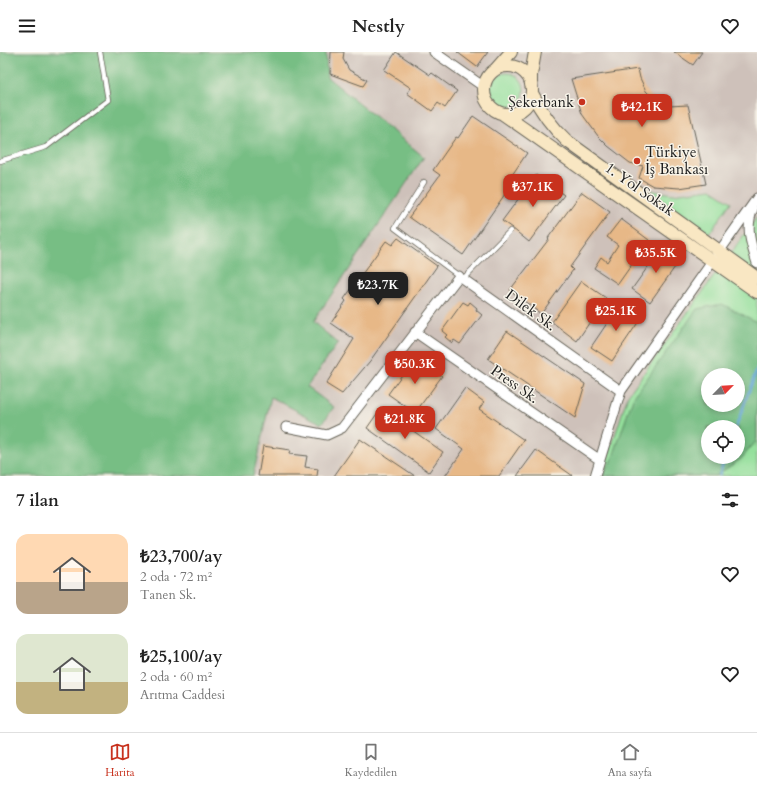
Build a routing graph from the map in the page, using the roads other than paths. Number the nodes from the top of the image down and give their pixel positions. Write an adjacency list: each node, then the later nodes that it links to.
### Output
1 (100, 52): 9 (lane)
2 (434, 52): 6 (street)
3 (511, 52): 5 (main road)
4 (535, 52): 7 (main road, 1. Yol Sokak)
5 (494, 71): 6 (main road); 7 (main road, 1. Yol Sokak)
6 (484, 87): 8 (main road, 1. Yol Sokak)
7 (532, 90): 8 (main road); 13 (main road, 1. Yol Sokak)
8 (503, 114): 13 (main road, 1. Yol Sokak)
9 (0, 161)
10 (424, 182): 15 (lane)
11 (757, 200): 13 (street); 14 (street)
12 (510, 231): 15 (lane)
13 (716, 255): 16 (main road, 1. Yol Sokak); 17 (main road, 1. Yol Sokak); 19 (street)
14 (757, 264)
15 (461, 277): 18 (street); 19 (street, Dilek Sk.)
16 (757, 278)
17 (757, 292)
18 (415, 332): 20 (street); 21 (street, Press Sk.)
19 (621, 391): 21 (street)
20 (286, 427)
21 (600, 460): 22 (street)
22 (595, 476)

